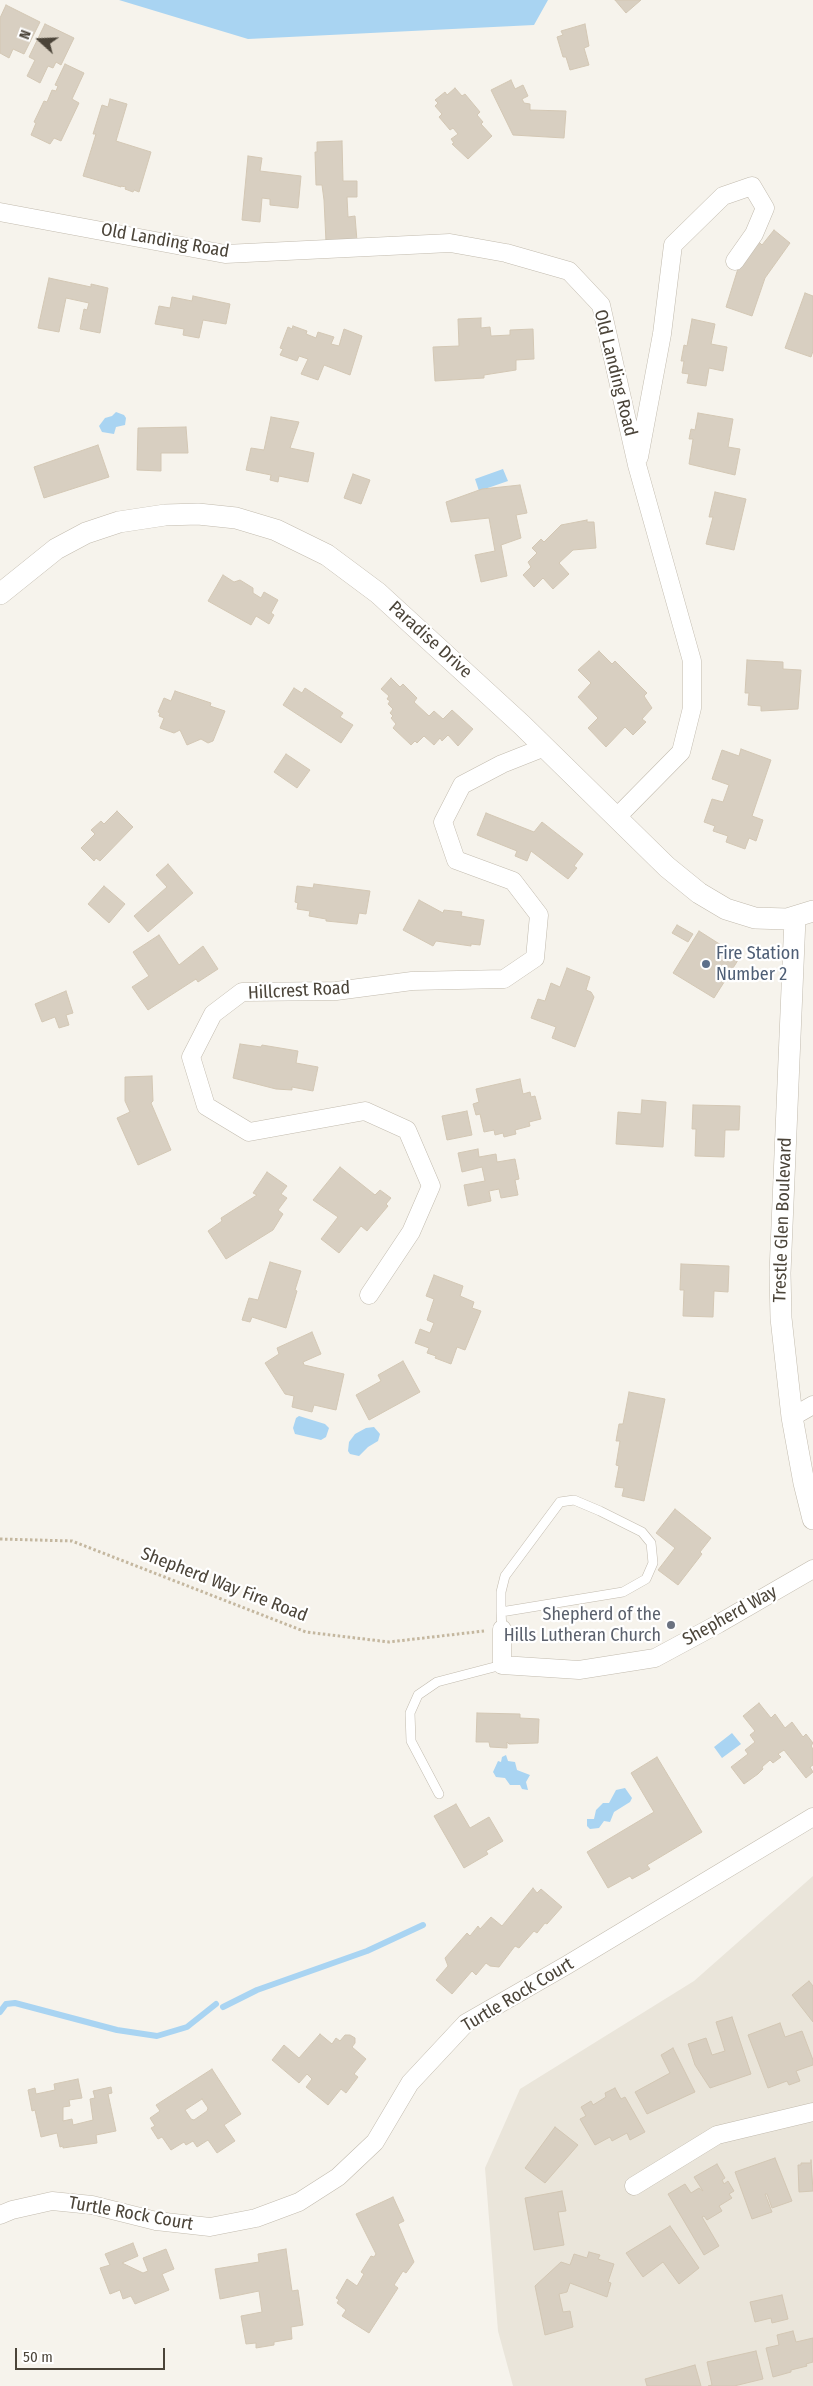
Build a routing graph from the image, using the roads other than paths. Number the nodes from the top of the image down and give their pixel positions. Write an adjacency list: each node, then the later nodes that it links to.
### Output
1 (0, 212): 3 (street, Old Landing Road)
2 (735, 261): 3 (street)
3 (637, 465): 6 (street, Old Landing Road)
4 (0, 594): 5 (street, Paradise Drive)
5 (545, 747): 6 (street, Paradise Drive); 8 (street, Hillcrest Road)
6 (616, 818): 7 (street, Paradise Drive)
7 (804, 915): 10 (street, Trestle Glen Boulevard)
8 (369, 1295)
9 (813, 1405): 10 (street)
10 (792, 1417): 11 (street, Trestle Glen Boulevard)
11 (813, 1519)
12 (813, 1569): 14 (street, Shepherd Way)
13 (502, 1621): 13 (lane); 14 (street)
14 (502, 1665): 15 (lane)
15 (439, 1794)
16 (813, 1817): 19 (street, Turtle Rock Court)
17 (813, 2112): 18 (street)
18 (634, 2186)
19 (0, 2215)

